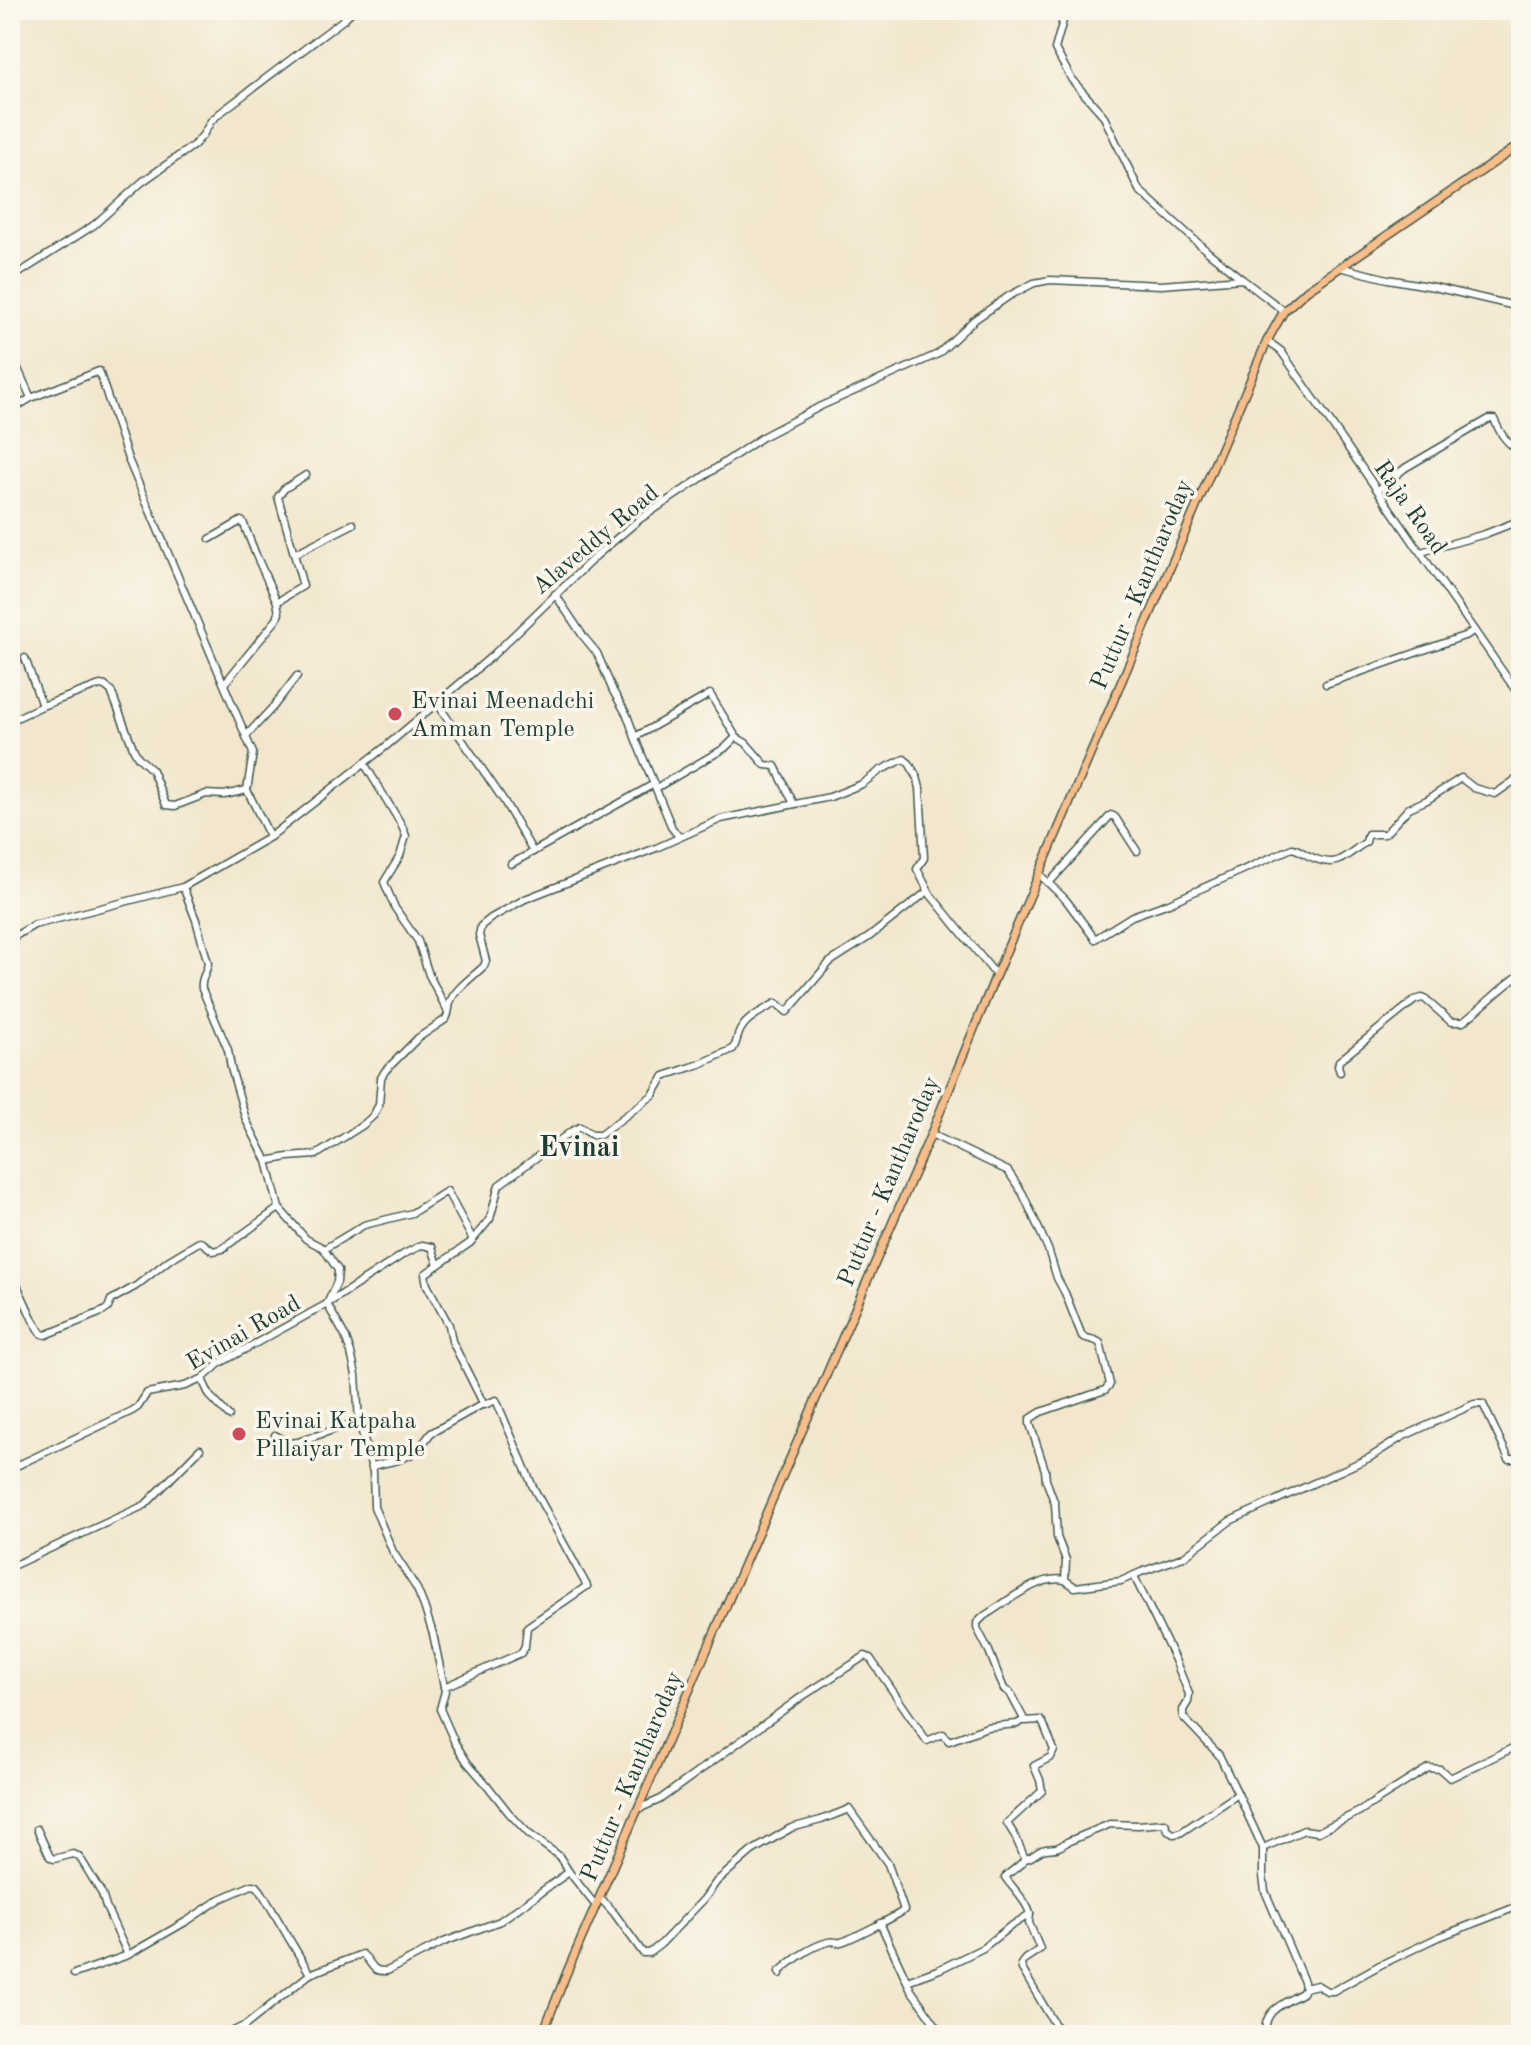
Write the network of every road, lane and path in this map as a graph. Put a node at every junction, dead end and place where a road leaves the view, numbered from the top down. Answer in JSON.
{"nodes":[{"id":1,"x":353,"y":10,"type":"edge"},
{"id":2,"x":1066,"y":10,"type":"edge"},
{"id":3,"x":1521,"y":144,"type":"edge"},
{"id":4,"x":1339,"y":267,"type":"junction"},
{"id":5,"x":10,"y":279,"type":"edge"},
{"id":6,"x":1242,"y":279,"type":"junction"},
{"id":7,"x":1284,"y":311,"type":"junction"},
{"id":8,"x":1521,"y":311,"type":"edge"},
{"id":9,"x":1267,"y":341,"type":"junction"},
{"id":10,"x":10,"y":351,"type":"edge"},
{"id":11,"x":31,"y":398,"type":"junction"},
{"id":12,"x":10,"y":411,"type":"edge"},
{"id":13,"x":1521,"y":451,"type":"edge"},
{"id":14,"x":306,"y":475,"type":"dead end"},
{"id":15,"x":1378,"y":490,"type":"junction"},
{"id":16,"x":1521,"y":520,"type":"edge"},
{"id":17,"x":353,"y":524,"type":"dead end"},
{"id":18,"x":210,"y":539,"type":"dead end"},
{"id":19,"x":1421,"y":552,"type":"junction"},
{"id":20,"x":294,"y":554,"type":"junction"},
{"id":21,"x":555,"y":594,"type":"junction"},
{"id":22,"x":277,"y":602,"type":"junction"},
{"id":23,"x":1474,"y":630,"type":"junction"},
{"id":24,"x":25,"y":658,"type":"dead end"},
{"id":25,"x":297,"y":676,"type":"dead end"},
{"id":26,"x":224,"y":684,"type":"junction"},
{"id":27,"x":1326,"y":684,"type":"dead end"},
{"id":28,"x":1521,"y":698,"type":"edge"},
{"id":29,"x":437,"y":703,"type":"junction"},
{"id":30,"x":42,"y":706,"type":"junction"},
{"id":31,"x":10,"y":721,"type":"edge"},
{"id":32,"x":246,"y":736,"type":"junction"},
{"id":33,"x":635,"y":737,"type":"junction"},
{"id":34,"x":735,"y":738,"type":"dead end"},
{"id":35,"x":364,"y":763,"type":"junction"},
{"id":36,"x":1521,"y":776,"type":"edge"},
{"id":37,"x":655,"y":786,"type":"junction"},
{"id":38,"x":247,"y":790,"type":"junction"},
{"id":39,"x":794,"y":804,"type":"junction"},
{"id":40,"x":270,"y":837,"type":"junction"},
{"id":41,"x":679,"y":837,"type":"junction"},
{"id":42,"x":1137,"y":851,"type":"dead end"},
{"id":43,"x":533,"y":852,"type":"junction"},
{"id":44,"x":511,"y":864,"type":"dead end"},
{"id":45,"x":1039,"y":874,"type":"junction"},
{"id":46,"x":1049,"y":883,"type":"junction"},
{"id":47,"x":183,"y":887,"type":"junction"},
{"id":48,"x":928,"y":891,"type":"junction"},
{"id":49,"x":10,"y":939,"type":"edge"},
{"id":50,"x":1521,"y":974,"type":"edge"},
{"id":51,"x":996,"y":975,"type":"junction"},
{"id":52,"x":449,"y":1015,"type":"junction"},
{"id":53,"x":1340,"y":1072,"type":"dead end"},
{"id":54,"x":931,"y":1134,"type":"junction"},
{"id":55,"x":267,"y":1161,"type":"junction"},
{"id":56,"x":279,"y":1208,"type":"junction"},
{"id":57,"x":473,"y":1240,"type":"junction"},
{"id":58,"x":324,"y":1249,"type":"junction"},
{"id":59,"x":438,"y":1265,"type":"junction"},
{"id":60,"x":10,"y":1270,"type":"edge"},
{"id":61,"x":327,"y":1304,"type":"junction"},
{"id":62,"x":202,"y":1379,"type":"junction"},
{"id":63,"x":483,"y":1404,"type":"junction"},
{"id":64,"x":229,"y":1416,"type":"dead end"},
{"id":65,"x":359,"y":1421,"type":"junction"},
{"id":66,"x":275,"y":1435,"type":"dead end"},
{"id":67,"x":200,"y":1449,"type":"dead end"},
{"id":68,"x":1521,"y":1456,"type":"edge"},
{"id":69,"x":372,"y":1466,"type":"junction"},
{"id":70,"x":10,"y":1469,"type":"edge"},
{"id":71,"x":10,"y":1567,"type":"edge"},
{"id":72,"x":1134,"y":1576,"type":"junction"},
{"id":73,"x":1065,"y":1580,"type":"junction"},
{"id":74,"x":444,"y":1687,"type":"junction"},
{"id":75,"x":1024,"y":1720,"type":"junction"},
{"id":76,"x":1521,"y":1744,"type":"edge"},
{"id":77,"x":1238,"y":1794,"type":"junction"},
{"id":78,"x":638,"y":1809,"type":"junction"},
{"id":79,"x":37,"y":1829,"type":"dead end"},
{"id":80,"x":1263,"y":1848,"type":"junction"},
{"id":81,"x":1025,"y":1859,"type":"junction"},
{"id":82,"x":569,"y":1872,"type":"junction"},
{"id":83,"x":598,"y":1902,"type":"junction"},
{"id":84,"x":1521,"y":1905,"type":"edge"},
{"id":85,"x":1030,"y":1914,"type":"junction"},
{"id":86,"x":880,"y":1923,"type":"junction"},
{"id":87,"x":128,"y":1955,"type":"junction"},
{"id":88,"x":74,"y":1974,"type":"dead end"},
{"id":89,"x":310,"y":1974,"type":"junction"},
{"id":90,"x":780,"y":1974,"type":"dead end"},
{"id":91,"x":907,"y":1981,"type":"junction"},
{"id":92,"x":1305,"y":1988,"type":"junction"},
{"id":93,"x":246,"y":2025,"type":"junction"},
{"id":94,"x":225,"y":2035,"type":"edge"},
{"id":95,"x":250,"y":2035,"type":"edge"},
{"id":96,"x":542,"y":2035,"type":"edge"},
{"id":97,"x":943,"y":2035,"type":"edge"},
{"id":98,"x":1061,"y":2035,"type":"edge"},
{"id":99,"x":1266,"y":2035,"type":"edge"}],
"edges":[{"from":1,"to":5,"type":"street"},
{"from":2,"to":6,"type":"street"},
{"from":3,"to":4,"type":"main road","name":"Puttur - Kantharoday"},
{"from":4,"to":7,"type":"main road","name":"Puttur - Kantharoday"},
{"from":4,"to":8,"type":"street"},
{"from":6,"to":7,"type":"street"},
{"from":6,"to":21,"type":"street","name":"Alaveddy Road"},
{"from":7,"to":9,"type":"main road","name":"Puttur - Kantharoday"},
{"from":9,"to":15,"type":"street","name":"Raja Road"},
{"from":9,"to":45,"type":"main road","name":"Puttur - Kantharoday"},
{"from":10,"to":11,"type":"street"},
{"from":11,"to":12,"type":"street"},
{"from":11,"to":26,"type":"street"},
{"from":13,"to":15,"type":"street"},
{"from":14,"to":20,"type":"street"},
{"from":15,"to":19,"type":"street","name":"Raja Road"},
{"from":16,"to":19,"type":"street"},
{"from":17,"to":20,"type":"street"},
{"from":18,"to":22,"type":"street"},
{"from":19,"to":23,"type":"street","name":"Raja Road"},
{"from":20,"to":22,"type":"street"},
{"from":21,"to":29,"type":"street","name":"Alaveddy Road"},
{"from":21,"to":33,"type":"street"},
{"from":22,"to":26,"type":"street"},
{"from":23,"to":27,"type":"street"},
{"from":23,"to":28,"type":"street","name":"Raja Road"},
{"from":24,"to":30,"type":"street"},
{"from":25,"to":32,"type":"street"},
{"from":26,"to":32,"type":"street"},
{"from":29,"to":35,"type":"street","name":"Alaveddy Road"},
{"from":29,"to":43,"type":"street"},
{"from":30,"to":31,"type":"street"},
{"from":30,"to":38,"type":"street"},
{"from":32,"to":38,"type":"street"},
{"from":33,"to":37,"type":"street"},
{"from":33,"to":39,"type":"street"},
{"from":34,"to":37,"type":"street"},
{"from":35,"to":40,"type":"street","name":"Alaveddy Road"},
{"from":35,"to":52,"type":"street"},
{"from":36,"to":46,"type":"street"},
{"from":37,"to":41,"type":"street"},
{"from":37,"to":43,"type":"street"},
{"from":38,"to":40,"type":"street"},
{"from":39,"to":41,"type":"street"},
{"from":39,"to":48,"type":"street"},
{"from":40,"to":47,"type":"street","name":"Alaveddy Road"},
{"from":41,"to":52,"type":"street"},
{"from":42,"to":46,"type":"street"},
{"from":43,"to":44,"type":"street"},
{"from":45,"to":46,"type":"street"},
{"from":45,"to":51,"type":"main road","name":"Puttur - Kantharoday"},
{"from":47,"to":49,"type":"street","name":"Alaveddy Road"},
{"from":47,"to":55,"type":"street"},
{"from":48,"to":51,"type":"street"},
{"from":48,"to":57,"type":"street"},
{"from":50,"to":53,"type":"street"},
{"from":51,"to":54,"type":"main road","name":"Puttur - Kantharoday"},
{"from":52,"to":55,"type":"street"},
{"from":54,"to":73,"type":"street"},
{"from":54,"to":78,"type":"main road","name":"Puttur - Kantharoday"},
{"from":55,"to":56,"type":"street"},
{"from":56,"to":58,"type":"street"},
{"from":56,"to":60,"type":"street"},
{"from":57,"to":58,"type":"street"},
{"from":57,"to":59,"type":"street"},
{"from":58,"to":61,"type":"street"},
{"from":59,"to":61,"type":"street","name":"Evinai Road"},
{"from":59,"to":63,"type":"street"},
{"from":61,"to":62,"type":"street","name":"Evinai Road"},
{"from":61,"to":65,"type":"street"},
{"from":62,"to":64,"type":"street"},
{"from":62,"to":70,"type":"street","name":"Evinai Road"},
{"from":63,"to":69,"type":"street"},
{"from":63,"to":74,"type":"street"},
{"from":65,"to":66,"type":"street"},
{"from":65,"to":69,"type":"street"},
{"from":67,"to":71,"type":"street"},
{"from":68,"to":72,"type":"street"},
{"from":69,"to":74,"type":"street"},
{"from":72,"to":73,"type":"street"},
{"from":72,"to":77,"type":"street"},
{"from":73,"to":75,"type":"street"},
{"from":74,"to":82,"type":"street"},
{"from":75,"to":78,"type":"street"},
{"from":75,"to":81,"type":"street"},
{"from":76,"to":80,"type":"street"},
{"from":77,"to":80,"type":"street"},
{"from":77,"to":81,"type":"street"},
{"from":78,"to":83,"type":"main road","name":"Puttur - Kantharoday"},
{"from":79,"to":87,"type":"street"},
{"from":80,"to":92,"type":"street"},
{"from":81,"to":85,"type":"street"},
{"from":82,"to":83,"type":"street"},
{"from":82,"to":89,"type":"street"},
{"from":83,"to":86,"type":"street"},
{"from":83,"to":96,"type":"main road","name":"Puttur - Kantharoday"},
{"from":84,"to":92,"type":"street"},
{"from":85,"to":91,"type":"street"},
{"from":85,"to":98,"type":"street"},
{"from":86,"to":90,"type":"street"},
{"from":86,"to":91,"type":"street"},
{"from":87,"to":88,"type":"street"},
{"from":87,"to":89,"type":"street"},
{"from":89,"to":93,"type":"street"},
{"from":91,"to":97,"type":"street"},
{"from":92,"to":99,"type":"street"},
{"from":93,"to":94,"type":"street"},
{"from":93,"to":95,"type":"street"}]}
